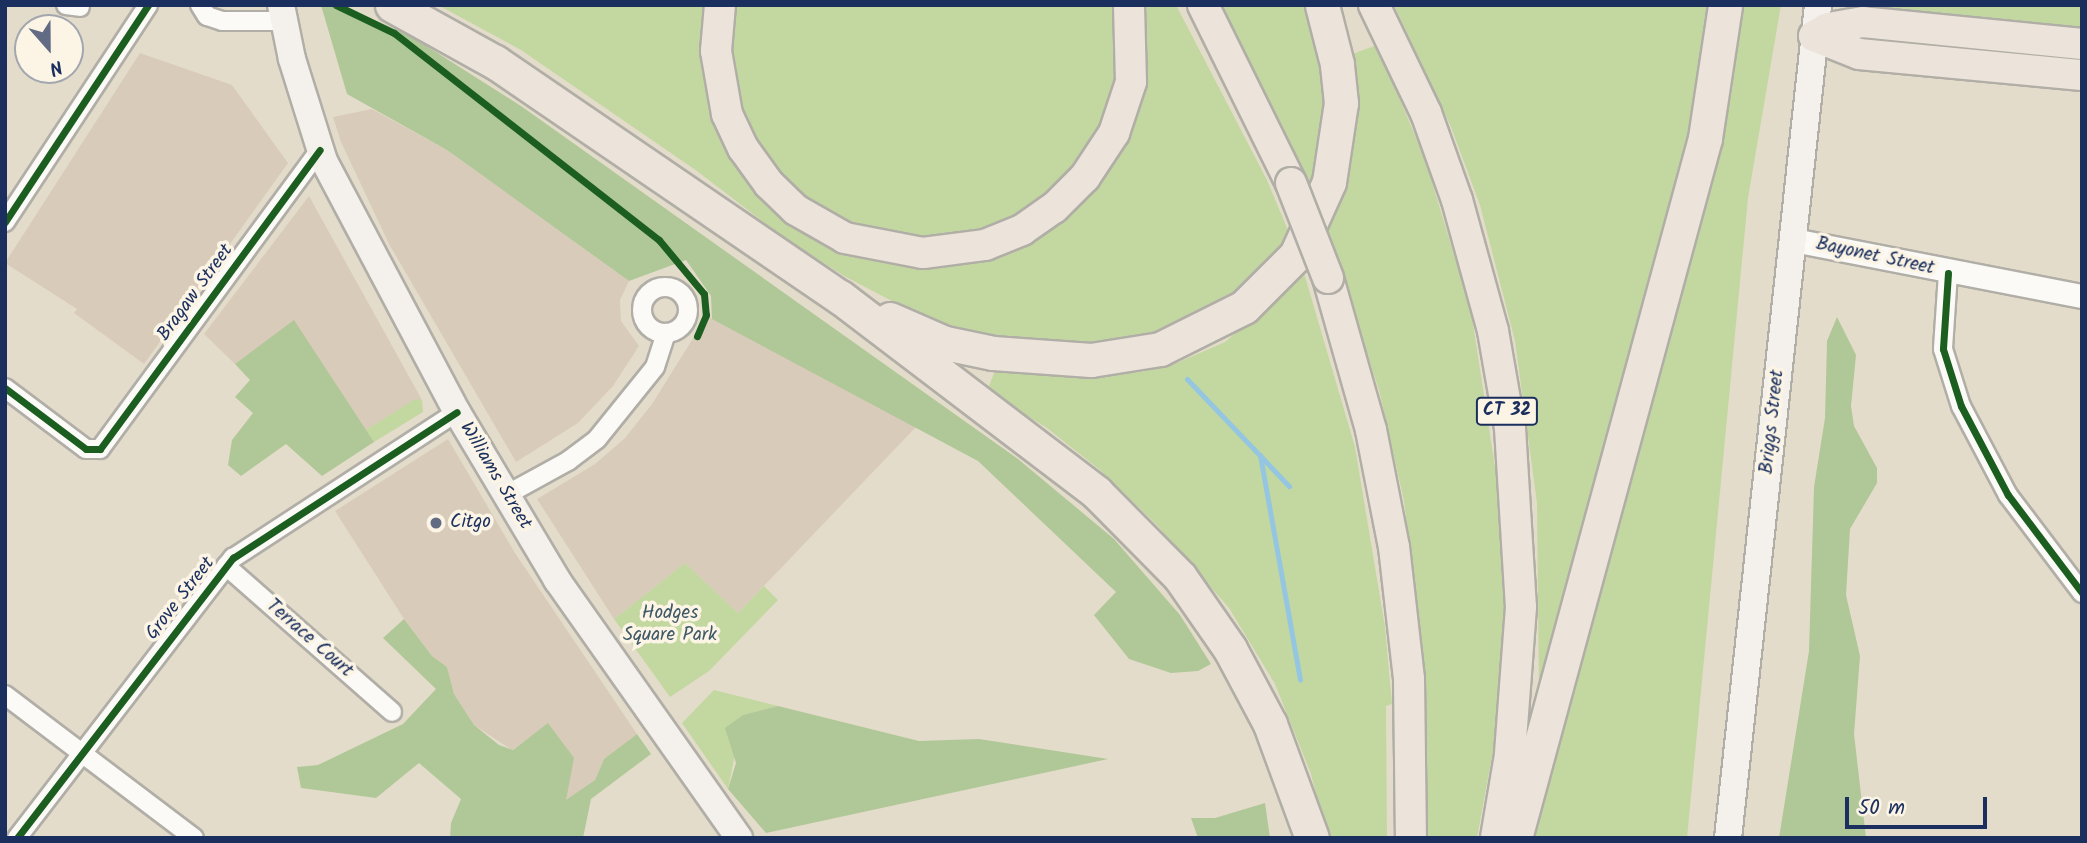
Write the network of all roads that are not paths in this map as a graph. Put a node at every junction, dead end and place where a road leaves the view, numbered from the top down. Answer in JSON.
{"nodes":[{"id":1,"x":148,"y":5,"type":"edge"},
{"id":2,"x":200,"y":5,"type":"edge"},
{"id":3,"x":392,"y":5,"type":"edge"},
{"id":4,"x":720,"y":5,"type":"edge"},
{"id":5,"x":1129,"y":5,"type":"edge"},
{"id":6,"x":1203,"y":5,"type":"edge"},
{"id":7,"x":1322,"y":5,"type":"edge"},
{"id":8,"x":1374,"y":5,"type":"edge"},
{"id":9,"x":1725,"y":5,"type":"edge"},
{"id":10,"x":1818,"y":5,"type":"edge"},
{"id":11,"x":282,"y":13,"type":"edge"},
{"id":12,"x":1814,"y":36,"type":"junction"},
{"id":13,"x":2082,"y":44,"type":"edge"},
{"id":14,"x":2082,"y":75,"type":"edge"},
{"id":15,"x":320,"y":150,"type":"junction"},
{"id":16,"x":5,"y":222,"type":"edge"},
{"id":17,"x":1793,"y":240,"type":"junction"},
{"id":18,"x":1948,"y":273,"type":"junction"},
{"id":19,"x":2082,"y":296,"type":"edge"},
{"id":20,"x":840,"y":297,"type":"junction"},
{"id":21,"x":666,"y":333,"type":"dead end"},
{"id":22,"x":5,"y":388,"type":"edge"},
{"id":23,"x":457,"y":412,"type":"junction"},
{"id":24,"x":506,"y":495,"type":"junction"},
{"id":25,"x":226,"y":566,"type":"junction"},
{"id":26,"x":2082,"y":593,"type":"edge"},
{"id":27,"x":5,"y":695,"type":"edge"},
{"id":28,"x":391,"y":712,"type":"dead end"},
{"id":29,"x":1270,"y":724,"type":"junction"},
{"id":30,"x":82,"y":753,"type":"junction"},
{"id":31,"x":17,"y":838,"type":"edge"},
{"id":32,"x":194,"y":838,"type":"edge"},
{"id":33,"x":739,"y":838,"type":"edge"},
{"id":34,"x":1294,"y":838,"type":"edge"},
{"id":35,"x":1312,"y":838,"type":"edge"},
{"id":36,"x":1411,"y":838,"type":"edge"},
{"id":37,"x":1496,"y":838,"type":"edge"},
{"id":38,"x":1515,"y":838,"type":"edge"},
{"id":39,"x":1728,"y":838,"type":"edge"}],
"edges":[{"from":1,"to":16,"type":"street"},
{"from":2,"to":11,"type":"street"},
{"from":3,"to":20,"type":"highway"},
{"from":4,"to":5,"type":"main road"},
{"from":6,"to":36,"type":"main road","bridge":true},
{"from":7,"to":20,"type":"highway"},
{"from":8,"to":37,"type":"main road","number":"CT 32"},
{"from":9,"to":38,"type":"highway"},
{"from":10,"to":12,"type":"main road","name":"Briggs Street"},
{"from":11,"to":15,"type":"main road","name":"Williams Street"},
{"from":12,"to":13,"type":"main road"},
{"from":12,"to":14,"type":"main road"},
{"from":12,"to":17,"type":"main road","name":"Briggs Street"},
{"from":15,"to":22,"type":"street","name":"Bragaw Street"},
{"from":15,"to":23,"type":"main road","name":"Williams Street"},
{"from":17,"to":18,"type":"street","name":"Bayonet Street"},
{"from":17,"to":39,"type":"main road","name":"Briggs Street"},
{"from":18,"to":19,"type":"street","name":"Bayonet Street"},
{"from":18,"to":26,"type":"street"},
{"from":20,"to":29,"type":"highway"},
{"from":21,"to":24,"type":"street"},
{"from":23,"to":24,"type":"main road","name":"Williams Street"},
{"from":23,"to":25,"type":"street","name":"Grove Street"},
{"from":24,"to":33,"type":"main road","name":"Williams Street"},
{"from":25,"to":28,"type":"street","name":"Terrace Court"},
{"from":25,"to":30,"type":"street","name":"Grove Street"},
{"from":27,"to":30,"type":"street"},
{"from":29,"to":34,"type":"highway"},
{"from":29,"to":35,"type":"highway"},
{"from":30,"to":31,"type":"street","name":"Grove Street"},
{"from":30,"to":32,"type":"street"}]}
